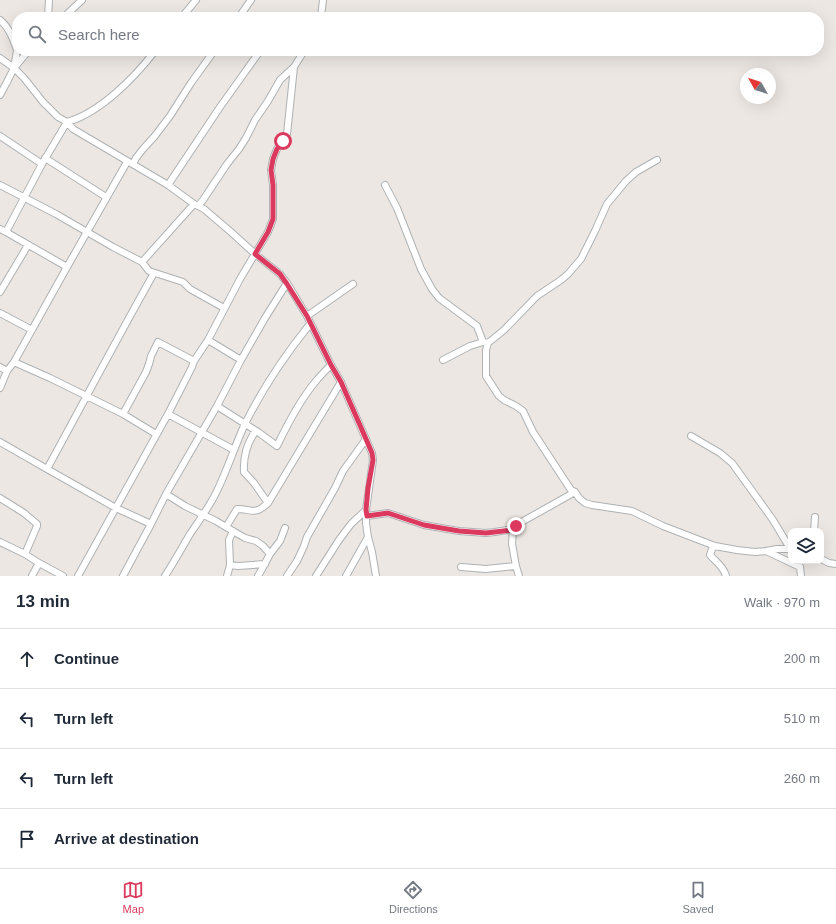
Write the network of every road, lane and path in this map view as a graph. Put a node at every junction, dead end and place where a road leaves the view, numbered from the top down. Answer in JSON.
{"nodes":[{"id":1,"x":49,"y":0,"type":"edge"},
{"id":2,"x":82,"y":0,"type":"edge"},
{"id":3,"x":196,"y":0,"type":"edge"},
{"id":4,"x":251,"y":0,"type":"edge"},
{"id":5,"x":323,"y":0,"type":"edge"},
{"id":6,"x":48,"y":12,"type":"edge"},
{"id":7,"x":69,"y":12,"type":"edge"},
{"id":8,"x":186,"y":12,"type":"edge"},
{"id":9,"x":243,"y":12,"type":"edge"},
{"id":10,"x":322,"y":12,"type":"edge"},
{"id":11,"x":0,"y":20,"type":"edge"},
{"id":12,"x":12,"y":38,"type":"edge"},
{"id":13,"x":16,"y":56,"type":"edge"},
{"id":14,"x":24,"y":56,"type":"edge"},
{"id":15,"x":151,"y":56,"type":"edge"},
{"id":16,"x":210,"y":56,"type":"edge"},
{"id":17,"x":256,"y":56,"type":"edge"},
{"id":18,"x":301,"y":56,"type":"edge"},
{"id":19,"x":0,"y":58,"type":"edge"},
{"id":20,"x":294,"y":67,"type":"junction"},
{"id":21,"x":14,"y":68,"type":"junction"},
{"id":22,"x":0,"y":95,"type":"edge"},
{"id":23,"x":67,"y":122,"type":"junction"},
{"id":24,"x":0,"y":136,"type":"edge"},
{"id":25,"x":657,"y":160,"type":"dead end"},
{"id":26,"x":44,"y":161,"type":"junction"},
{"id":27,"x":127,"y":162,"type":"junction"},
{"id":28,"x":134,"y":164,"type":"junction"},
{"id":29,"x":0,"y":185,"type":"edge"},
{"id":30,"x":385,"y":185,"type":"dead end"},
{"id":31,"x":168,"y":186,"type":"junction"},
{"id":32,"x":106,"y":197,"type":"junction"},
{"id":33,"x":24,"y":198,"type":"junction"},
{"id":34,"x":196,"y":205,"type":"junction"},
{"id":35,"x":3,"y":231,"type":"edge"},
{"id":36,"x":87,"y":232,"type":"junction"},
{"id":37,"x":28,"y":245,"type":"junction"},
{"id":38,"x":255,"y":254,"type":"junction"},
{"id":39,"x":142,"y":262,"type":"junction"},
{"id":40,"x":67,"y":266,"type":"junction"},
{"id":41,"x":154,"y":273,"type":"junction"},
{"id":42,"x":287,"y":284,"type":"junction"},
{"id":43,"x":353,"y":284,"type":"dead end"},
{"id":44,"x":0,"y":292,"type":"edge"},
{"id":45,"x":224,"y":308,"type":"junction"},
{"id":46,"x":0,"y":313,"type":"edge"},
{"id":47,"x":307,"y":316,"type":"junction"},
{"id":48,"x":310,"y":324,"type":"junction"},
{"id":49,"x":32,"y":330,"type":"junction"},
{"id":50,"x":208,"y":340,"type":"junction"},
{"id":51,"x":485,"y":342,"type":"junction"},
{"id":52,"x":241,"y":360,"type":"junction"},
{"id":53,"x":443,"y":360,"type":"dead end"},
{"id":54,"x":194,"y":361,"type":"junction"},
{"id":55,"x":14,"y":362,"type":"junction"},
{"id":56,"x":331,"y":365,"type":"junction"},
{"id":57,"x":0,"y":367,"type":"edge"},
{"id":58,"x":7,"y":371,"type":"junction"},
{"id":59,"x":341,"y":382,"type":"junction"},
{"id":60,"x":0,"y":388,"type":"edge"},
{"id":61,"x":87,"y":397,"type":"junction"},
{"id":62,"x":217,"y":406,"type":"junction"},
{"id":63,"x":123,"y":414,"type":"junction"},
{"id":64,"x":168,"y":414,"type":"junction"},
{"id":65,"x":245,"y":424,"type":"junction"},
{"id":66,"x":256,"y":431,"type":"junction"},
{"id":67,"x":201,"y":432,"type":"junction"},
{"id":68,"x":156,"y":434,"type":"junction"},
{"id":69,"x":691,"y":436,"type":"dead end"},
{"id":70,"x":366,"y":439,"type":"junction"},
{"id":71,"x":0,"y":442,"type":"edge"},
{"id":72,"x":234,"y":450,"type":"junction"},
{"id":73,"x":47,"y":469,"type":"junction"},
{"id":74,"x":575,"y":492,"type":"junction"},
{"id":75,"x":166,"y":494,"type":"junction"},
{"id":76,"x":0,"y":498,"type":"edge"},
{"id":77,"x":268,"y":503,"type":"junction"},
{"id":78,"x":116,"y":508,"type":"junction"},
{"id":79,"x":366,"y":513,"type":"junction"},
{"id":80,"x":203,"y":514,"type":"junction"},
{"id":81,"x":815,"y":517,"type":"dead end"},
{"id":82,"x":151,"y":524,"type":"junction"},
{"id":83,"x":226,"y":527,"type":"junction"},
{"id":84,"x":285,"y":528,"type":"dead end"},
{"id":85,"x":814,"y":528,"type":"edge"},
{"id":86,"x":513,"y":530,"type":"junction"},
{"id":87,"x":233,"y":531,"type":"junction"},
{"id":88,"x":368,"y":537,"type":"junction"},
{"id":89,"x":0,"y":543,"type":"edge"},
{"id":90,"x":788,"y":545,"type":"edge"},
{"id":91,"x":715,"y":546,"type":"junction"},
{"id":92,"x":788,"y":550,"type":"edge"},
{"id":93,"x":766,"y":551,"type":"junction"},
{"id":94,"x":25,"y":554,"type":"junction"},
{"id":95,"x":270,"y":554,"type":"junction"},
{"id":96,"x":824,"y":560,"type":"edge"},
{"id":97,"x":39,"y":563,"type":"junction"},
{"id":98,"x":265,"y":564,"type":"junction"},
{"id":99,"x":798,"y":564,"type":"edge"},
{"id":100,"x":836,"y":564,"type":"edge"},
{"id":101,"x":230,"y":565,"type":"junction"},
{"id":102,"x":516,"y":566,"type":"junction"},
{"id":103,"x":461,"y":567,"type":"dead end"},
{"id":104,"x":800,"y":567,"type":"junction"},
{"id":105,"x":32,"y":576,"type":"edge"},
{"id":106,"x":63,"y":576,"type":"edge"},
{"id":107,"x":78,"y":576,"type":"edge"},
{"id":108,"x":123,"y":576,"type":"edge"},
{"id":109,"x":165,"y":576,"type":"edge"},
{"id":110,"x":227,"y":576,"type":"edge"},
{"id":111,"x":258,"y":576,"type":"edge"},
{"id":112,"x":287,"y":576,"type":"edge"},
{"id":113,"x":316,"y":576,"type":"edge"},
{"id":114,"x":346,"y":576,"type":"edge"},
{"id":115,"x":376,"y":576,"type":"edge"},
{"id":116,"x":519,"y":576,"type":"edge"},
{"id":117,"x":726,"y":576,"type":"edge"},
{"id":118,"x":801,"y":576,"type":"edge"}],
"edges":[{"from":1,"to":6,"type":"street"},
{"from":2,"to":7,"type":"street"},
{"from":3,"to":8,"type":"street"},
{"from":4,"to":9,"type":"street"},
{"from":5,"to":10,"type":"street"},
{"from":11,"to":12,"type":"street"},
{"from":13,"to":21,"type":"street"},
{"from":14,"to":21,"type":"street"},
{"from":15,"to":23,"type":"street"},
{"from":16,"to":28,"type":"street"},
{"from":17,"to":31,"type":"street"},
{"from":18,"to":20,"type":"street"},
{"from":19,"to":21,"type":"street"},
{"from":20,"to":34,"type":"street"},
{"from":20,"to":38,"type":"street"},
{"from":21,"to":22,"type":"street"},
{"from":21,"to":23,"type":"street"},
{"from":23,"to":26,"type":"street"},
{"from":23,"to":27,"type":"street"},
{"from":24,"to":26,"type":"street"},
{"from":25,"to":51,"type":"street"},
{"from":26,"to":32,"type":"street"},
{"from":26,"to":33,"type":"street"},
{"from":27,"to":28,"type":"street"},
{"from":27,"to":32,"type":"street"},
{"from":28,"to":31,"type":"street"},
{"from":29,"to":33,"type":"street"},
{"from":30,"to":51,"type":"street"},
{"from":31,"to":34,"type":"street"},
{"from":32,"to":36,"type":"street"},
{"from":33,"to":35,"type":"street"},
{"from":33,"to":36,"type":"street"},
{"from":34,"to":38,"type":"street"},
{"from":34,"to":39,"type":"street"},
{"from":35,"to":37,"type":"street"},
{"from":36,"to":39,"type":"street"},
{"from":36,"to":40,"type":"street"},
{"from":37,"to":40,"type":"street"},
{"from":37,"to":44,"type":"street"},
{"from":38,"to":42,"type":"street"},
{"from":38,"to":45,"type":"street"},
{"from":39,"to":41,"type":"street"},
{"from":40,"to":49,"type":"street"},
{"from":41,"to":45,"type":"street"},
{"from":41,"to":61,"type":"street"},
{"from":42,"to":47,"type":"street"},
{"from":42,"to":52,"type":"street"},
{"from":43,"to":47,"type":"street"},
{"from":45,"to":50,"type":"street"},
{"from":46,"to":49,"type":"street"},
{"from":47,"to":48,"type":"street"},
{"from":48,"to":56,"type":"street"},
{"from":48,"to":65,"type":"street"},
{"from":49,"to":55,"type":"street"},
{"from":50,"to":52,"type":"street"},
{"from":50,"to":54,"type":"street"},
{"from":51,"to":53,"type":"street"},
{"from":51,"to":74,"type":"street"},
{"from":52,"to":62,"type":"street"},
{"from":54,"to":63,"type":"street"},
{"from":54,"to":64,"type":"street"},
{"from":55,"to":58,"type":"street"},
{"from":55,"to":61,"type":"street"},
{"from":56,"to":59,"type":"street"},
{"from":56,"to":66,"type":"street"},
{"from":57,"to":58,"type":"street"},
{"from":58,"to":60,"type":"street"},
{"from":59,"to":70,"type":"street"},
{"from":59,"to":77,"type":"street"},
{"from":61,"to":63,"type":"street"},
{"from":61,"to":73,"type":"street"},
{"from":62,"to":65,"type":"street"},
{"from":62,"to":67,"type":"street"},
{"from":63,"to":68,"type":"street"},
{"from":64,"to":67,"type":"street"},
{"from":64,"to":68,"type":"street"},
{"from":65,"to":66,"type":"street"},
{"from":65,"to":72,"type":"street"},
{"from":66,"to":77,"type":"street"},
{"from":67,"to":72,"type":"street"},
{"from":67,"to":75,"type":"street"},
{"from":68,"to":78,"type":"street"},
{"from":69,"to":90,"type":"street"},
{"from":70,"to":79,"type":"street"},
{"from":70,"to":112,"type":"street"},
{"from":71,"to":73,"type":"street"},
{"from":72,"to":80,"type":"street"},
{"from":73,"to":78,"type":"street"},
{"from":74,"to":86,"type":"street"},
{"from":74,"to":91,"type":"street"},
{"from":75,"to":80,"type":"street"},
{"from":75,"to":82,"type":"street"},
{"from":76,"to":94,"type":"street"},
{"from":77,"to":83,"type":"street"},
{"from":78,"to":82,"type":"street"},
{"from":78,"to":107,"type":"street"},
{"from":79,"to":86,"type":"street"},
{"from":79,"to":88,"type":"street"},
{"from":79,"to":113,"type":"street"},
{"from":80,"to":83,"type":"street"},
{"from":80,"to":109,"type":"street"},
{"from":81,"to":85,"type":"street"},
{"from":82,"to":108,"type":"street"},
{"from":83,"to":87,"type":"street"},
{"from":84,"to":95,"type":"street"},
{"from":86,"to":102,"type":"street"},
{"from":87,"to":95,"type":"street"},
{"from":87,"to":101,"type":"street"},
{"from":88,"to":114,"type":"street"},
{"from":88,"to":115,"type":"street"},
{"from":89,"to":94,"type":"street"},
{"from":91,"to":93,"type":"street"},
{"from":91,"to":117,"type":"street"},
{"from":92,"to":93,"type":"street"},
{"from":93,"to":104,"type":"street"},
{"from":94,"to":97,"type":"street"},
{"from":95,"to":98,"type":"street"},
{"from":96,"to":100,"type":"street"},
{"from":97,"to":105,"type":"street"},
{"from":97,"to":106,"type":"street"},
{"from":98,"to":101,"type":"street"},
{"from":98,"to":111,"type":"street"},
{"from":99,"to":104,"type":"street"},
{"from":101,"to":110,"type":"street"},
{"from":102,"to":103,"type":"street"},
{"from":102,"to":116,"type":"street"},
{"from":104,"to":118,"type":"street"}]}
